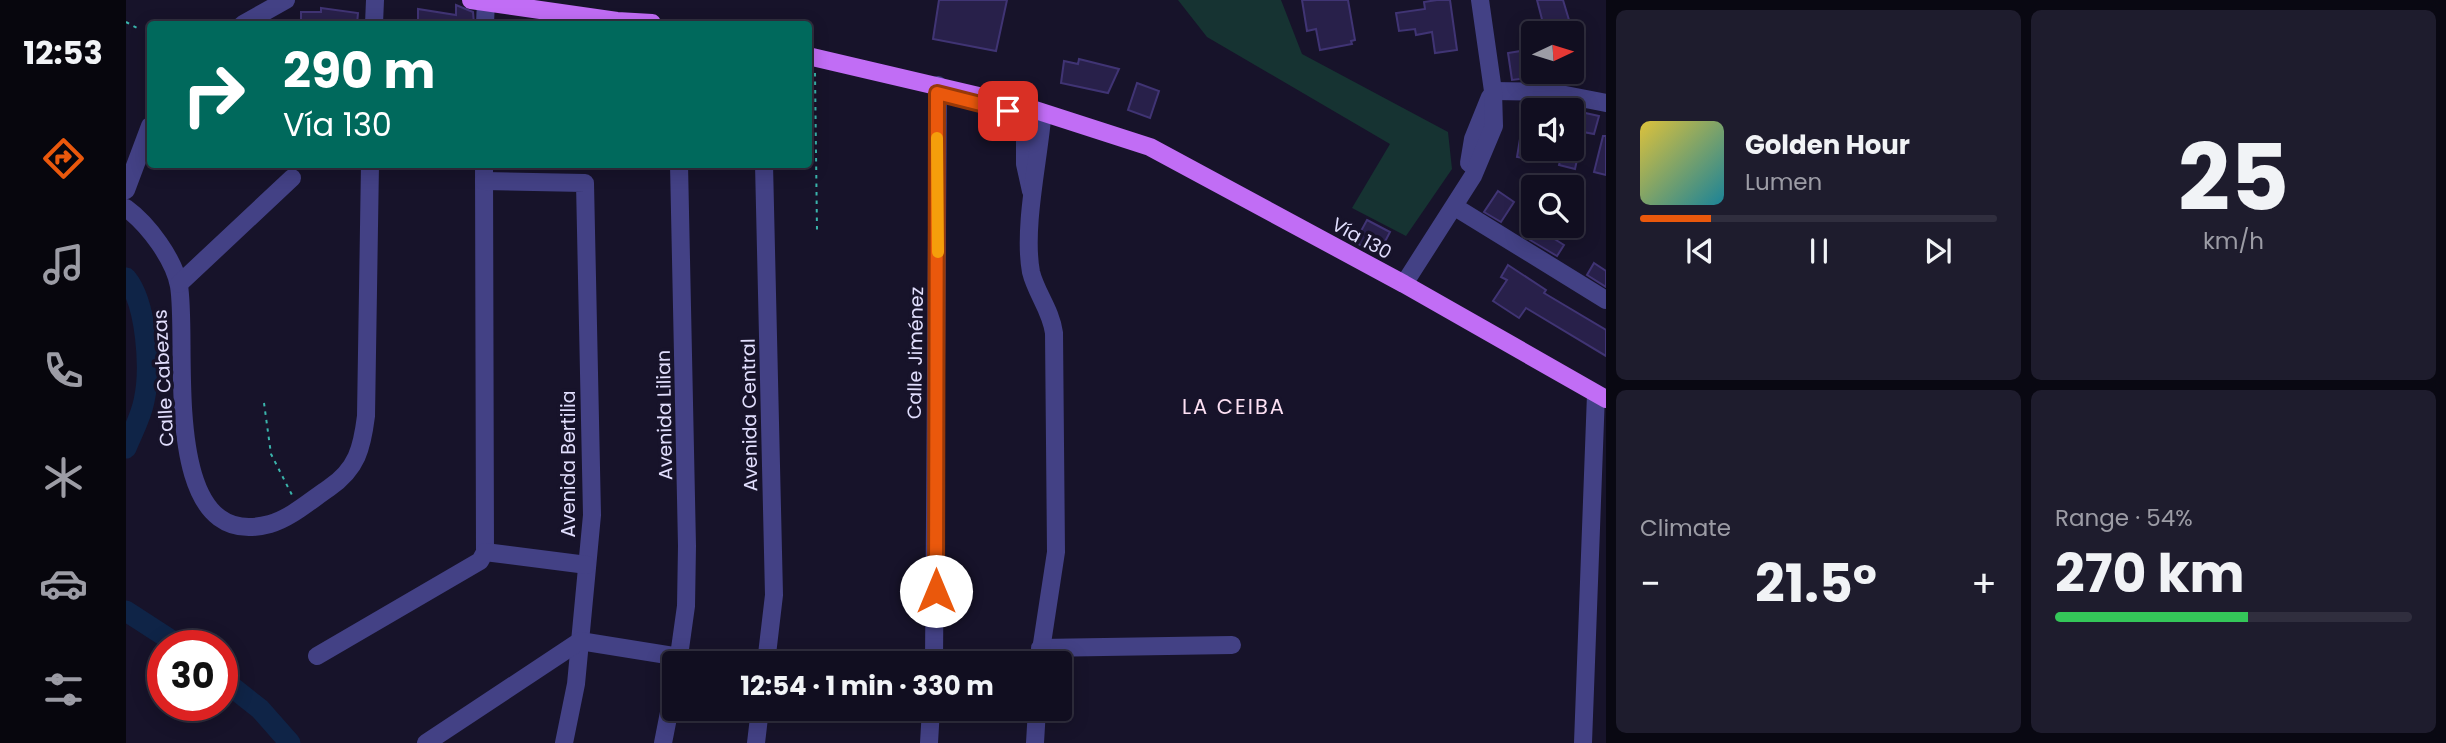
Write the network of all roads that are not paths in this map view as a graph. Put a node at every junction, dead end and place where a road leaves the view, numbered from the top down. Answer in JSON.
{"nodes":[{"id":1,"x":286,"y":0,"type":"edge"},
{"id":2,"x":375,"y":0,"type":"edge"},
{"id":3,"x":539,"y":0,"type":"edge"},
{"id":4,"x":1480,"y":0,"type":"edge"},
{"id":5,"x":481,"y":1,"type":"edge"},
{"id":6,"x":248,"y":21,"type":"edge"},
{"id":7,"x":374,"y":21,"type":"edge"},
{"id":8,"x":484,"y":21,"type":"edge"},
{"id":9,"x":617,"y":21,"type":"edge"},
{"id":10,"x":649,"y":21,"type":"edge"},
{"id":11,"x":819,"y":59,"type":"edge"},
{"id":12,"x":938,"y":89,"type":"junction"},
{"id":13,"x":1493,"y":91,"type":"junction"},
{"id":14,"x":1606,"y":103,"type":"edge"},
{"id":15,"x":1034,"y":117,"type":"junction"},
{"id":16,"x":1090,"y":129,"type":"junction"},
{"id":17,"x":147,"y":133,"type":"edge"},
{"id":18,"x":370,"y":168,"type":"edge"},
{"id":19,"x":679,"y":168,"type":"edge"},
{"id":20,"x":764,"y":168,"type":"edge"},
{"id":21,"x":484,"y":173,"type":"edge"},
{"id":22,"x":292,"y":178,"type":"dead end"},
{"id":23,"x":126,"y":190,"type":"edge"},
{"id":24,"x":1455,"y":207,"type":"junction"},
{"id":25,"x":126,"y":208,"type":"edge"},
{"id":26,"x":1400,"y":282,"type":"junction"},
{"id":27,"x":179,"y":284,"type":"junction"},
{"id":28,"x":1606,"y":300,"type":"edge"},
{"id":29,"x":1601,"y":397,"type":"edge"},
{"id":30,"x":485,"y":552,"type":"junction"},
{"id":31,"x":587,"y":565,"type":"junction"},
{"id":32,"x":580,"y":642,"type":"junction"},
{"id":33,"x":1232,"y":645,"type":"dead end"},
{"id":34,"x":680,"y":651,"type":"edge"},
{"id":35,"x":767,"y":651,"type":"edge"},
{"id":36,"x":934,"y":651,"type":"edge"},
{"id":37,"x":1041,"y":651,"type":"edge"},
{"id":38,"x":1072,"y":654,"type":"edge"},
{"id":39,"x":317,"y":656,"type":"dead end"},
{"id":40,"x":662,"y":657,"type":"edge"},
{"id":41,"x":667,"y":721,"type":"edge"},
{"id":42,"x":759,"y":721,"type":"edge"},
{"id":43,"x":930,"y":721,"type":"edge"},
{"id":44,"x":1036,"y":721,"type":"edge"},
{"id":45,"x":426,"y":743,"type":"edge"},
{"id":46,"x":565,"y":743,"type":"edge"},
{"id":47,"x":663,"y":743,"type":"edge"},
{"id":48,"x":756,"y":743,"type":"edge"},
{"id":49,"x":929,"y":743,"type":"edge"},
{"id":50,"x":1035,"y":743,"type":"edge"},
{"id":51,"x":1583,"y":743,"type":"edge"}],
"edges":[{"from":1,"to":6,"type":"street"},
{"from":2,"to":7,"type":"street"},
{"from":3,"to":10,"type":"main road"},
{"from":4,"to":13,"type":"street"},
{"from":5,"to":8,"type":"street"},
{"from":5,"to":9,"type":"main road"},
{"from":11,"to":12,"type":"main road","name":"Vía 130"},
{"from":12,"to":15,"type":"main road","name":"Vía 130"},
{"from":12,"to":16,"type":"main road","name":"Vía 130"},
{"from":12,"to":36,"type":"street","name":"Calle Jiménez"},
{"from":13,"to":14,"type":"street"},
{"from":13,"to":24,"type":"street"},
{"from":13,"to":26,"type":"street"},
{"from":15,"to":16,"type":"main road","name":"Vía 130"},
{"from":15,"to":37,"type":"street"},
{"from":16,"to":26,"type":"main road","name":"Vía 130"},
{"from":17,"to":23,"type":"street"},
{"from":18,"to":27,"type":"street","name":"Calle Cabezas"},
{"from":19,"to":34,"type":"street","name":"Avenida Lilian"},
{"from":20,"to":35,"type":"street","name":"Avenida Central"},
{"from":21,"to":30,"type":"street"},
{"from":21,"to":31,"type":"street","name":"Avenida Bertilia"},
{"from":22,"to":27,"type":"street"},
{"from":24,"to":26,"type":"street"},
{"from":24,"to":28,"type":"street"},
{"from":25,"to":27,"type":"street","name":"Calle Cabezas"},
{"from":26,"to":29,"type":"main road","name":"Vía 130"},
{"from":29,"to":51,"type":"street"},
{"from":30,"to":31,"type":"street"},
{"from":30,"to":39,"type":"street"},
{"from":31,"to":32,"type":"street","name":"Avenida Bertilia"},
{"from":32,"to":40,"type":"street"},
{"from":32,"to":45,"type":"street"},
{"from":32,"to":46,"type":"street","name":"Avenida Bertilia"},
{"from":33,"to":38,"type":"street"},
{"from":41,"to":47,"type":"street"},
{"from":42,"to":48,"type":"street"},
{"from":43,"to":49,"type":"street"},
{"from":44,"to":50,"type":"street"}]}
